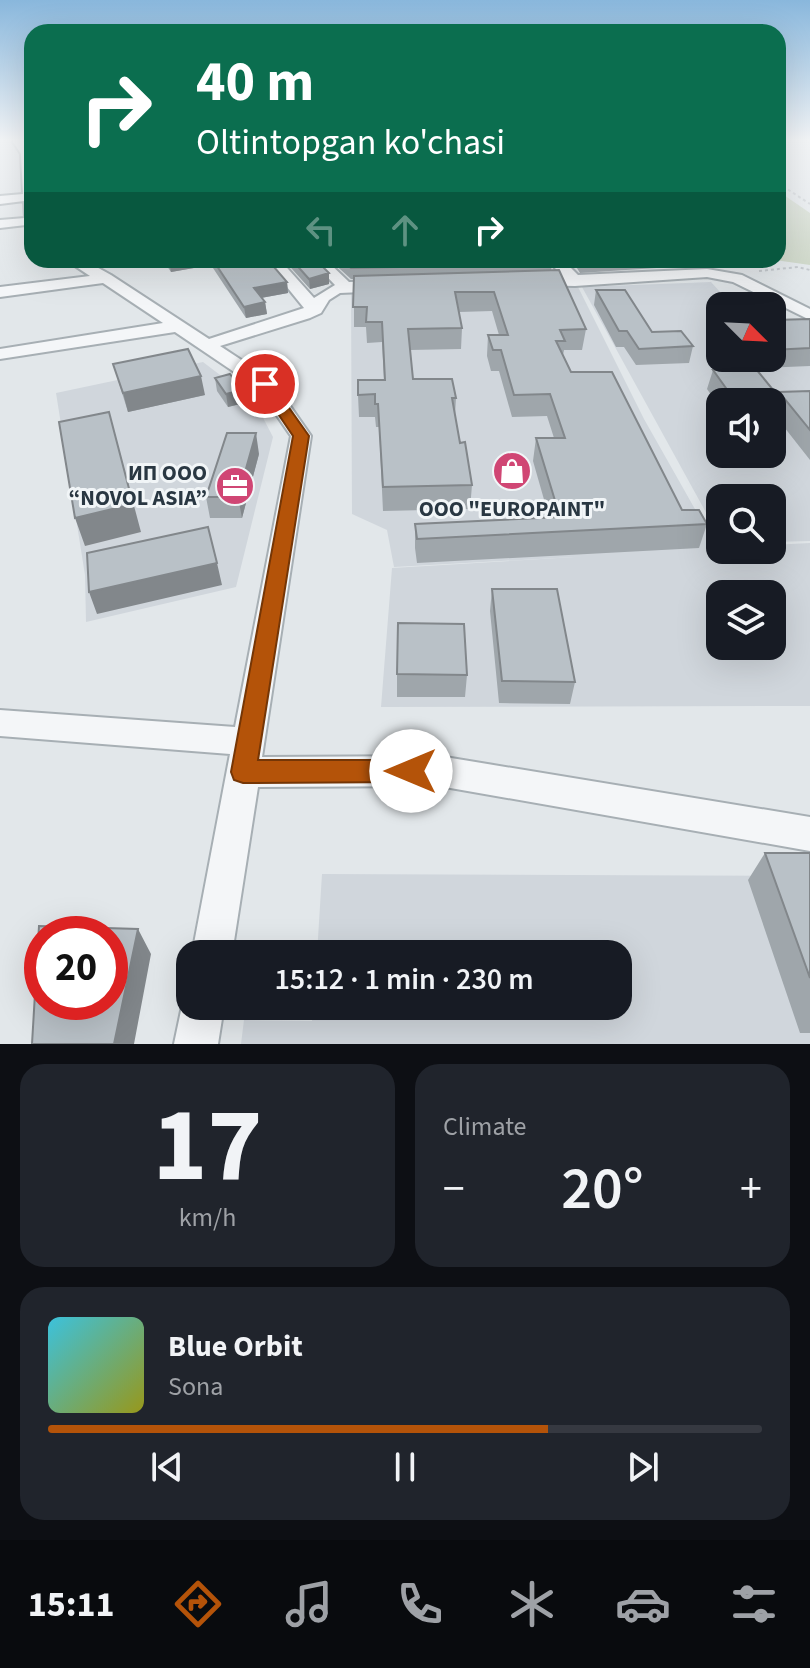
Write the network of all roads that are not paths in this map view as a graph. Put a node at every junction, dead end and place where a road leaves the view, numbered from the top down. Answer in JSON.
{"nodes":[{"id":1,"x":24,"y":198,"type":"edge"},
{"id":2,"x":0,"y":200,"type":"edge"},
{"id":3,"x":24,"y":222,"type":"edge"},
{"id":4,"x":0,"y":224,"type":"edge"},
{"id":5,"x":83,"y":268,"type":"edge"},
{"id":6,"x":93,"y":268,"type":"edge"},
{"id":7,"x":279,"y":268,"type":"edge"},
{"id":8,"x":326,"y":268,"type":"edge"},
{"id":9,"x":563,"y":268,"type":"edge"},
{"id":10,"x":704,"y":268,"type":"edge"},
{"id":11,"x":715,"y":274,"type":"junction"},
{"id":12,"x":575,"y":281,"type":"junction"},
{"id":13,"x":514,"y":283,"type":"edge"},
{"id":14,"x":407,"y":285,"type":"edge"},
{"id":15,"x":346,"y":287,"type":"junction"},
{"id":16,"x":0,"y":292,"type":"edge"},
{"id":17,"x":315,"y":310,"type":"junction"},
{"id":18,"x":810,"y":315,"type":"edge"},
{"id":19,"x":178,"y":326,"type":"junction"},
{"id":20,"x":206,"y":345,"type":"junction"},
{"id":21,"x":0,"y":354,"type":"edge"},
{"id":22,"x":0,"y":723,"type":"edge"},
{"id":23,"x":246,"y":757,"type":"junction"},
{"id":24,"x":810,"y":834,"type":"edge"},
{"id":25,"x":214,"y":940,"type":"edge"},
{"id":26,"x":200,"y":1020,"type":"edge"},
{"id":27,"x":196,"y":1044,"type":"edge"}],
"edges":[{"from":1,"to":2,"type":"street"},
{"from":3,"to":4,"type":"street"},
{"from":5,"to":16,"type":"street"},
{"from":6,"to":19,"type":"street"},
{"from":7,"to":17,"type":"street"},
{"from":8,"to":15,"type":"street"},
{"from":9,"to":12,"type":"street"},
{"from":10,"to":11,"type":"street"},
{"from":11,"to":12,"type":"street"},
{"from":11,"to":18,"type":"street"},
{"from":12,"to":13,"type":"street"},
{"from":14,"to":15,"type":"street"},
{"from":15,"to":17,"type":"street"},
{"from":17,"to":20,"type":"street"},
{"from":19,"to":20,"type":"street"},
{"from":19,"to":21,"type":"street"},
{"from":20,"to":23,"type":"street"},
{"from":22,"to":23,"type":"street"},
{"from":23,"to":24,"type":"street"},
{"from":23,"to":25,"type":"street"},
{"from":26,"to":27,"type":"street"}]}
